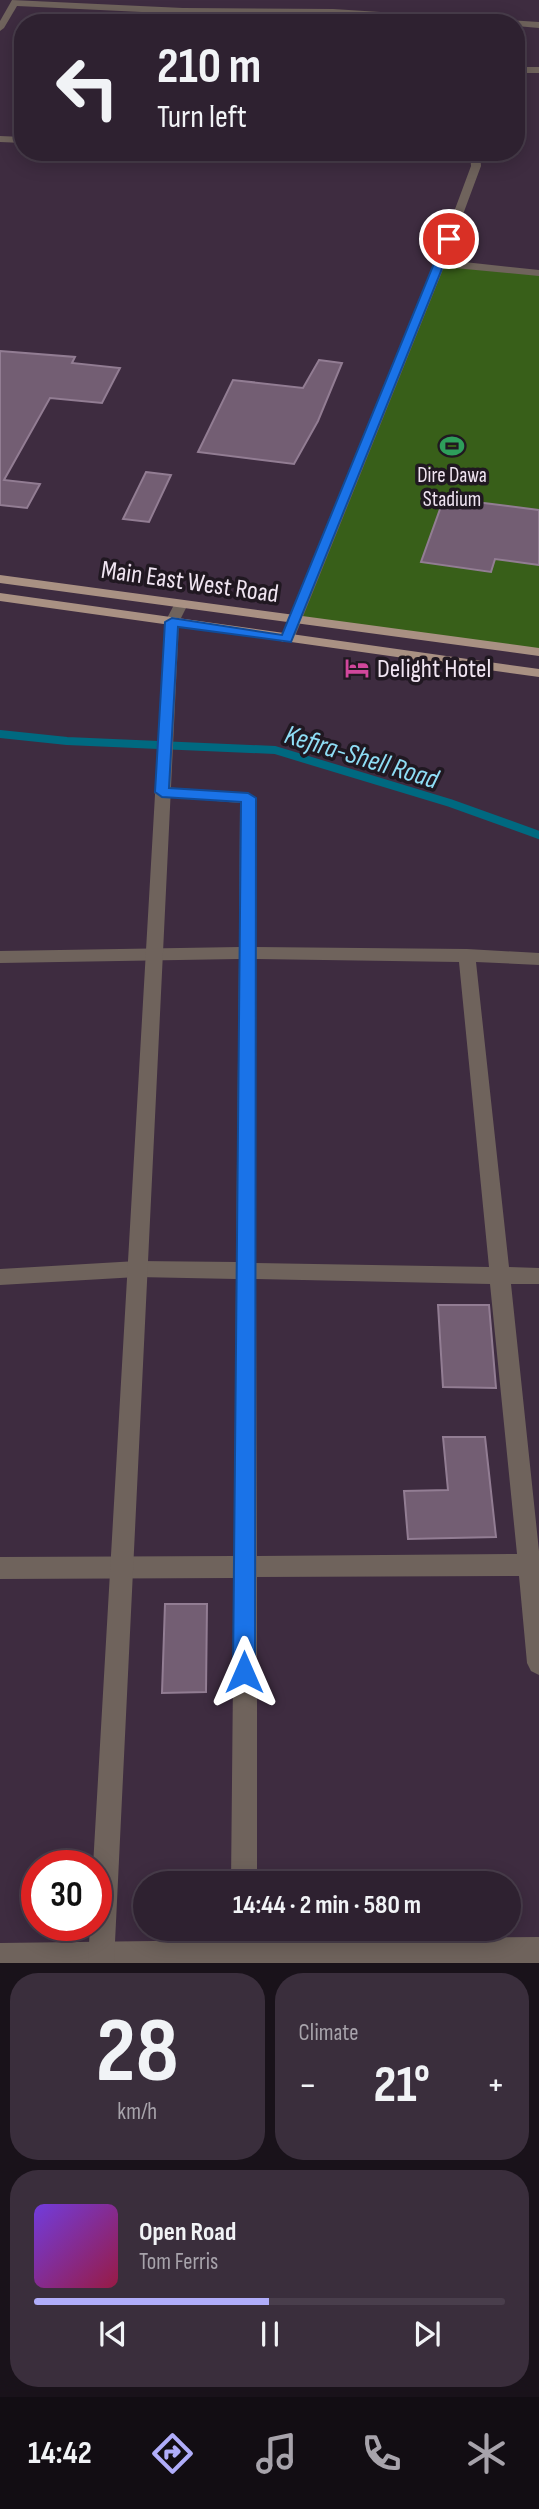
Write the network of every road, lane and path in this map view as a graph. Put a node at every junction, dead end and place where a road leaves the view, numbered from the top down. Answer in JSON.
{"nodes":[{"id":1,"x":333,"y":0,"type":"edge"},
{"id":2,"x":15,"y":2,"type":"edge"},
{"id":3,"x":330,"y":12,"type":"junction"},
{"id":4,"x":362,"y":14,"type":"edge"},
{"id":5,"x":0,"y":28,"type":"edge"},
{"id":6,"x":476,"y":161,"type":"edge"},
{"id":7,"x":440,"y":263,"type":"junction"},
{"id":8,"x":539,"y":273,"type":"edge"},
{"id":9,"x":0,"y":579,"type":"edge"},
{"id":10,"x":0,"y":597,"type":"edge"},
{"id":11,"x":176,"y":613,"type":"junction"},
{"id":12,"x":296,"y":620,"type":"junction"},
{"id":13,"x":286,"y":639,"type":"junction"},
{"id":14,"x":539,"y":652,"type":"edge"},
{"id":15,"x":539,"y":673,"type":"edge"},
{"id":16,"x":162,"y":792,"type":"junction"},
{"id":17,"x":153,"y":954,"type":"junction"},
{"id":18,"x":248,"y":954,"type":"junction"},
{"id":19,"x":467,"y":955,"type":"junction"},
{"id":20,"x":0,"y":957,"type":"edge"},
{"id":21,"x":539,"y":959,"type":"edge"},
{"id":22,"x":137,"y":1269,"type":"junction"},
{"id":23,"x":246,"y":1272,"type":"junction"},
{"id":24,"x":499,"y":1276,"type":"junction"},
{"id":25,"x":539,"y":1276,"type":"edge"},
{"id":26,"x":0,"y":1277,"type":"edge"},
{"id":27,"x":533,"y":1565,"type":"edge"},
{"id":28,"x":121,"y":1566,"type":"junction"},
{"id":29,"x":244,"y":1566,"type":"junction"},
{"id":30,"x":0,"y":1568,"type":"edge"},
{"id":31,"x":539,"y":1663,"type":"edge"},
{"id":32,"x":244,"y":1871,"type":"edge"},
{"id":33,"x":244,"y":1948,"type":"edge"},
{"id":34,"x":539,"y":1950,"type":"edge"},
{"id":35,"x":0,"y":1956,"type":"edge"},
{"id":36,"x":101,"y":1958,"type":"edge"}],
"edges":[{"from":1,"to":3,"type":"street"},
{"from":2,"to":3,"type":"street"},
{"from":2,"to":5,"type":"street"},
{"from":3,"to":4,"type":"street"},
{"from":6,"to":7,"type":"street"},
{"from":7,"to":8,"type":"street"},
{"from":7,"to":12,"type":"street"},
{"from":9,"to":11,"type":"main road","name":"Main East West Road"},
{"from":10,"to":11,"type":"main road","name":"Main East West Road"},
{"from":11,"to":12,"type":"main road","name":"Main East West Road"},
{"from":11,"to":13,"type":"main road","name":"Main East West Road"},
{"from":11,"to":16,"type":"street"},
{"from":12,"to":13,"type":"street"},
{"from":12,"to":14,"type":"main road","name":"Main East West Road"},
{"from":13,"to":15,"type":"main road","name":"Main East West Road"},
{"from":16,"to":17,"type":"street"},
{"from":16,"to":18,"type":"street"},
{"from":17,"to":18,"type":"street"},
{"from":17,"to":20,"type":"street"},
{"from":17,"to":22,"type":"street"},
{"from":18,"to":19,"type":"street"},
{"from":18,"to":23,"type":"street"},
{"from":19,"to":21,"type":"street"},
{"from":19,"to":24,"type":"street"},
{"from":22,"to":23,"type":"street"},
{"from":22,"to":26,"type":"street"},
{"from":22,"to":28,"type":"street"},
{"from":23,"to":24,"type":"street"},
{"from":23,"to":29,"type":"street"},
{"from":24,"to":25,"type":"street"},
{"from":24,"to":27,"type":"street"},
{"from":27,"to":29,"type":"street"},
{"from":27,"to":31,"type":"street"},
{"from":28,"to":29,"type":"street"},
{"from":28,"to":30,"type":"street"},
{"from":28,"to":36,"type":"street"},
{"from":29,"to":32,"type":"street"},
{"from":33,"to":34,"type":"street"},
{"from":33,"to":36,"type":"street"},
{"from":35,"to":36,"type":"street"}]}
